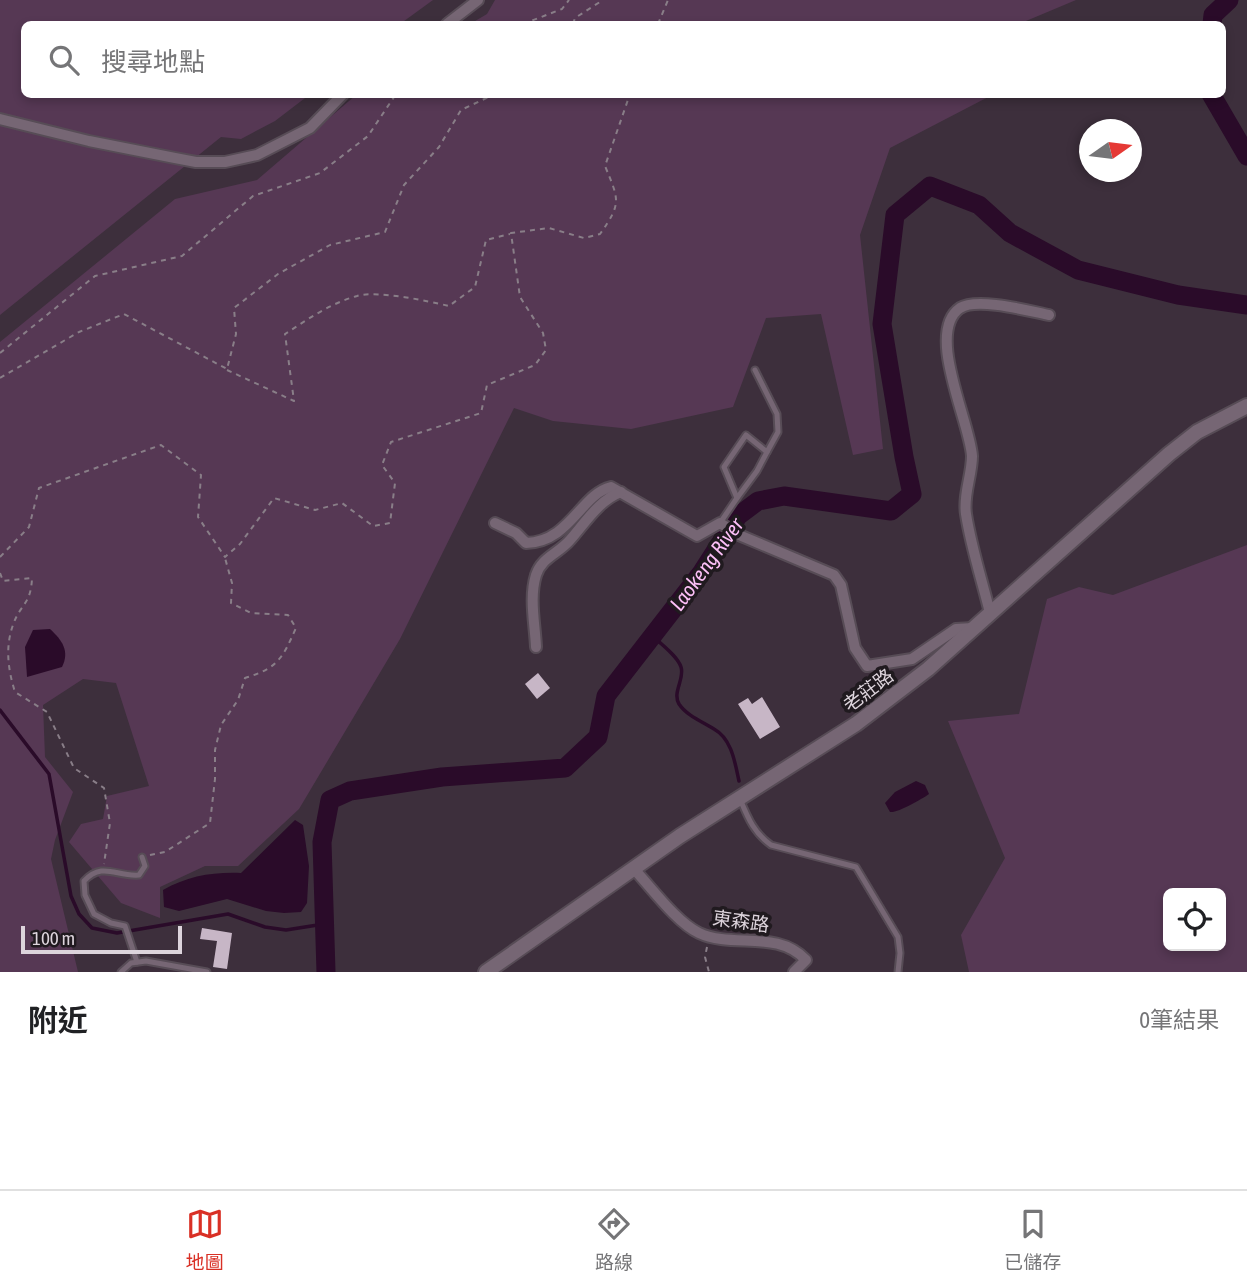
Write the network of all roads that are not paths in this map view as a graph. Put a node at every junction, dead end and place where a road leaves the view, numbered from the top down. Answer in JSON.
{"nodes":[{"id":1,"x":478,"y":0,"type":"edge"},
{"id":2,"x":451,"y":21,"type":"edge"},
{"id":3,"x":339,"y":98,"type":"edge"},
{"id":4,"x":0,"y":119,"type":"edge"},
{"id":5,"x":1049,"y":314,"type":"dead end"},
{"id":6,"x":755,"y":370,"type":"dead end"},
{"id":7,"x":1247,"y":406,"type":"edge"},
{"id":8,"x":767,"y":452,"type":"junction"},
{"id":9,"x":621,"y":492,"type":"junction"},
{"id":10,"x":737,"y":498,"type":"junction"},
{"id":11,"x":495,"y":523,"type":"dead end"},
{"id":12,"x":720,"y":523,"type":"junction"},
{"id":13,"x":990,"y":613,"type":"junction"},
{"id":14,"x":973,"y":628,"type":"junction"},
{"id":15,"x":536,"y":647,"type":"dead end"},
{"id":16,"x":740,"y":799,"type":"junction"},
{"id":17,"x":142,"y":857,"type":"road end"},
{"id":18,"x":634,"y":868,"type":"junction"},
{"id":19,"x":137,"y":962,"type":"junction"},
{"id":20,"x":121,"y":972,"type":"edge"},
{"id":21,"x":208,"y":972,"type":"edge"},
{"id":22,"x":486,"y":972,"type":"edge"},
{"id":23,"x":794,"y":972,"type":"edge"},
{"id":24,"x":898,"y":972,"type":"edge"}],
"edges":[{"from":1,"to":2,"type":"street"},
{"from":3,"to":4,"type":"street"},
{"from":5,"to":13,"type":"street"},
{"from":6,"to":8,"type":"lane"},
{"from":7,"to":13,"type":"street","name":"老莊路"},
{"from":8,"to":10,"type":"lane"},
{"from":8,"to":10,"type":"lane"},
{"from":9,"to":11,"type":"street"},
{"from":9,"to":12,"type":"street"},
{"from":9,"to":15,"type":"street"},
{"from":10,"to":12,"type":"lane"},
{"from":12,"to":14,"type":"street"},
{"from":13,"to":14,"type":"street","name":"老莊路"},
{"from":14,"to":16,"type":"street","name":"老莊路"},
{"from":16,"to":18,"type":"street","name":"老莊路"},
{"from":16,"to":24,"type":"lane"},
{"from":17,"to":19,"type":"lane"},
{"from":18,"to":22,"type":"street","name":"老莊路"},
{"from":18,"to":23,"type":"street","name":"東森路"},
{"from":19,"to":20,"type":"lane"},
{"from":19,"to":21,"type":"lane"}]}
